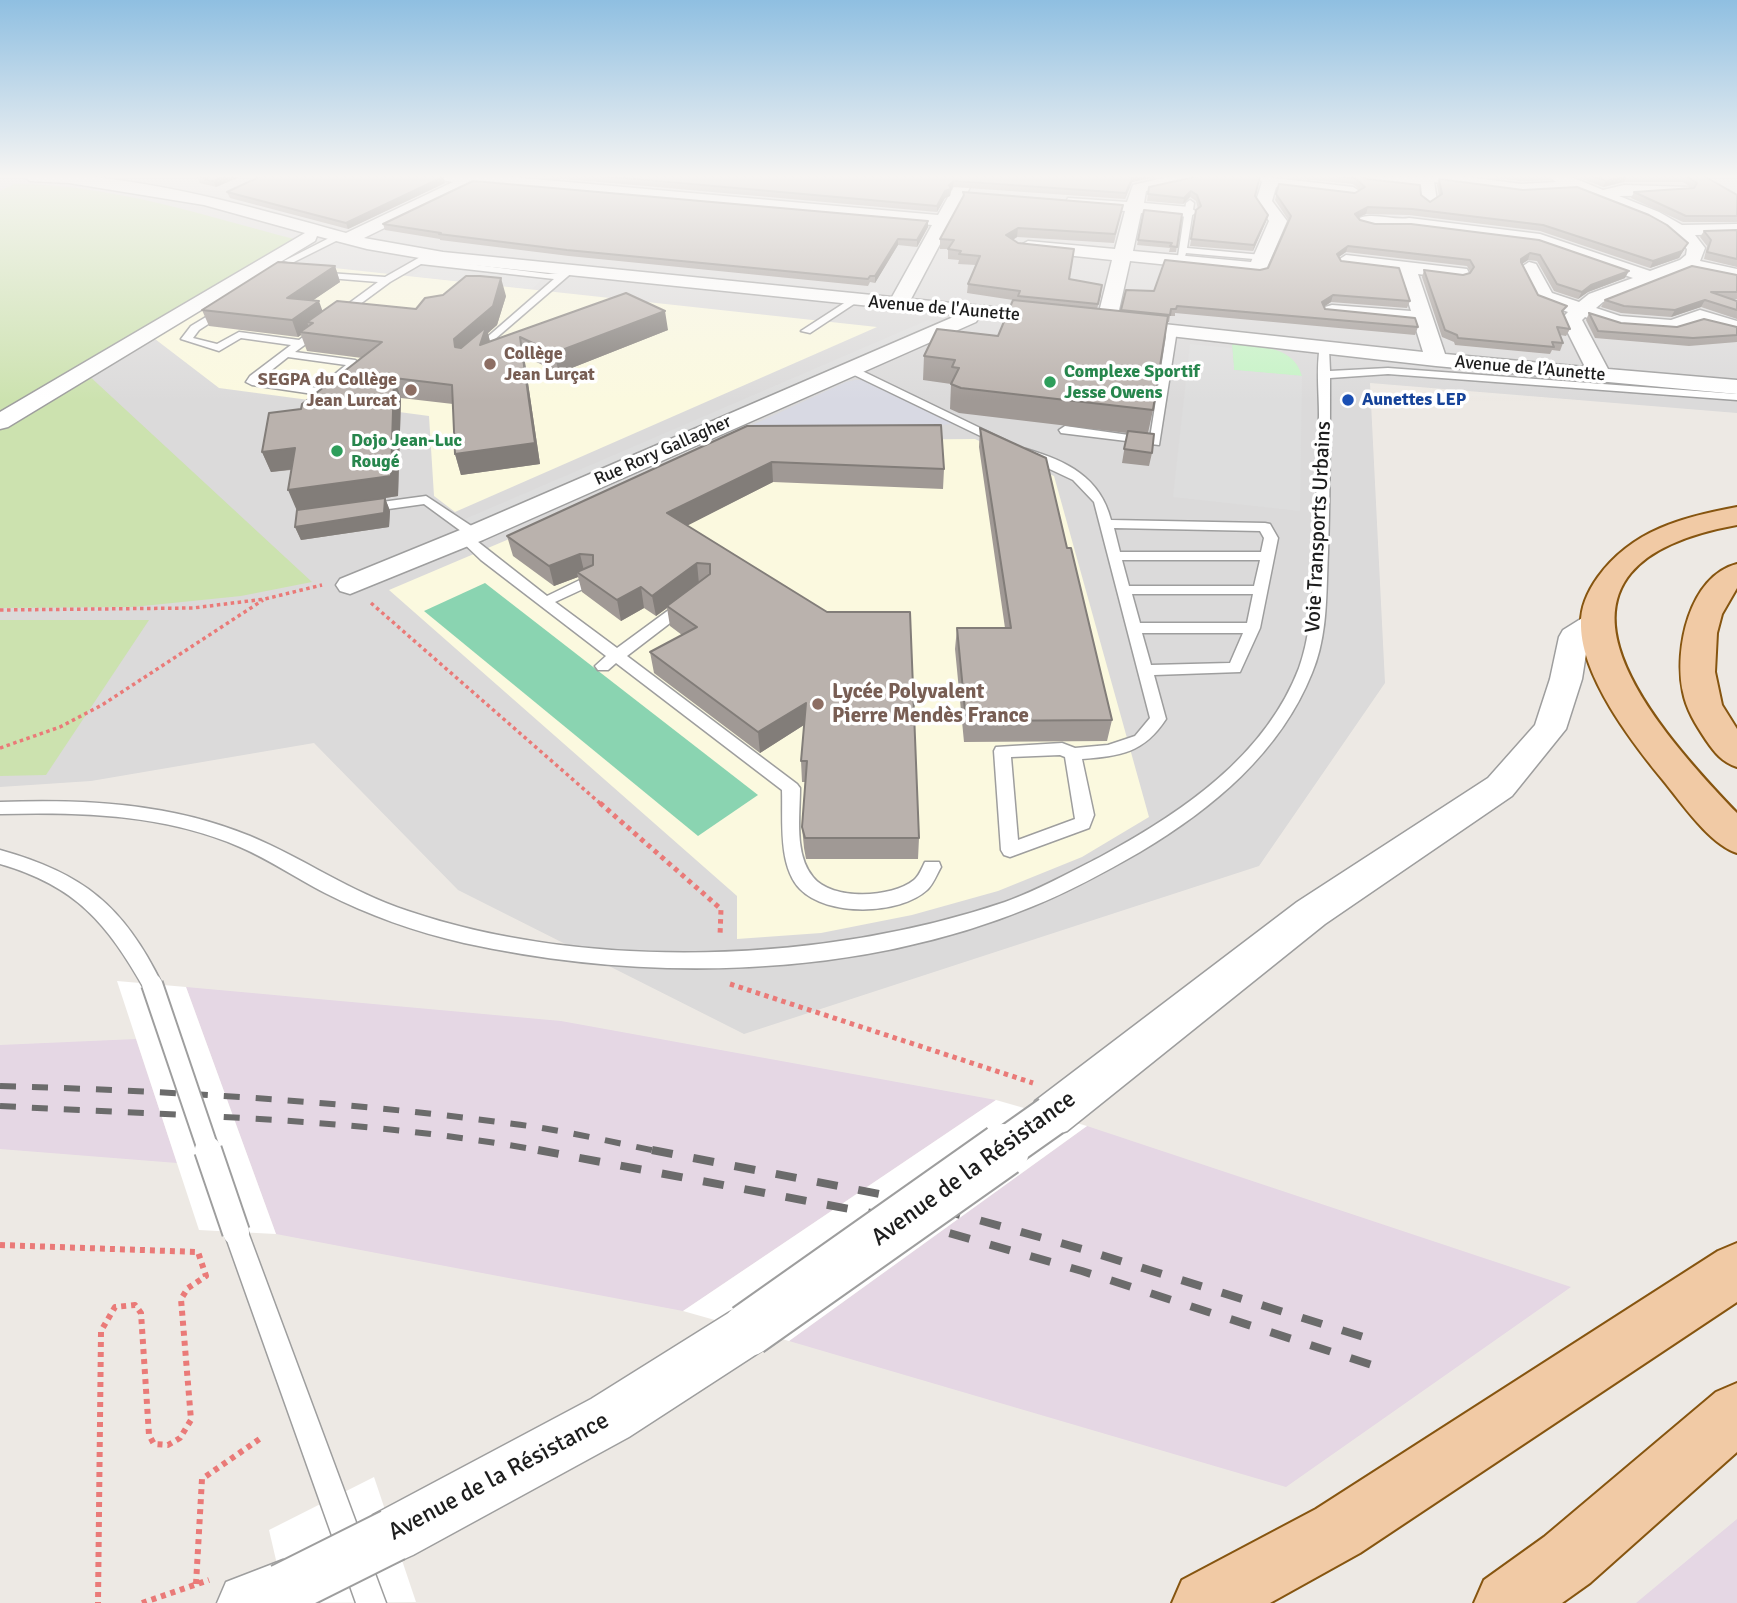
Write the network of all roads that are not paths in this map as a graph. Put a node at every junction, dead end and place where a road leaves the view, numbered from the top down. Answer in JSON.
{"nodes":[{"id":1,"x":286,"y":251,"type":"edge"},
{"id":2,"x":322,"y":251,"type":"edge"},
{"id":3,"x":395,"y":251,"type":"edge"},
{"id":4,"x":926,"y":251,"type":"edge"},
{"id":5,"x":1078,"y":251,"type":"edge"},
{"id":6,"x":1123,"y":251,"type":"edge"},
{"id":7,"x":1183,"y":251,"type":"edge"},
{"id":8,"x":1265,"y":251,"type":"edge"},
{"id":9,"x":1574,"y":251,"type":"edge"},
{"id":10,"x":1696,"y":251,"type":"edge"},
{"id":11,"x":1122,"y":255,"type":"junction"},
{"id":12,"x":1182,"y":256,"type":"junction"},
{"id":13,"x":425,"y":258,"type":"junction"},
{"id":14,"x":1346,"y":261,"type":"edge"},
{"id":15,"x":1687,"y":264,"type":"junction"},
{"id":16,"x":1407,"y":268,"type":"junction"},
{"id":17,"x":1529,"y":268,"type":"dead end"},
{"id":18,"x":567,"y":273,"type":"junction"},
{"id":19,"x":1460,"y":273,"type":"edge"},
{"id":20,"x":1737,"y":275,"type":"edge"},
{"id":21,"x":1652,"y":278,"type":"junction"},
{"id":22,"x":386,"y":281,"type":"junction"},
{"id":23,"x":239,"y":300,"type":"edge"},
{"id":24,"x":855,"y":300,"type":"junction"},
{"id":25,"x":898,"y":304,"type":"junction"},
{"id":26,"x":1581,"y":310,"type":"junction"},
{"id":27,"x":1332,"y":311,"type":"edge"},
{"id":28,"x":973,"y":312,"type":"junction"},
{"id":29,"x":1422,"y":318,"type":"junction"},
{"id":30,"x":1106,"y":324,"type":"junction"},
{"id":31,"x":1737,"y":328,"type":"edge"},
{"id":32,"x":806,"y":331,"type":"dead end"},
{"id":33,"x":1172,"y":331,"type":"junction"},
{"id":34,"x":301,"y":343,"type":"junction"},
{"id":35,"x":1324,"y":348,"type":"junction"},
{"id":36,"x":286,"y":354,"type":"junction"},
{"id":37,"x":1436,"y":360,"type":"junction"},
{"id":38,"x":465,"y":362,"type":"edge"},
{"id":39,"x":852,"y":370,"type":"junction"},
{"id":40,"x":1323,"y":375,"type":"junction"},
{"id":41,"x":1601,"y":376,"type":"junction"},
{"id":42,"x":1737,"y":387,"type":"edge"},
{"id":43,"x":1737,"y":397,"type":"edge"},
{"id":44,"x":0,"y":422,"type":"edge"},
{"id":45,"x":1065,"y":430,"type":"edge"},
{"id":46,"x":357,"y":509,"type":"edge"},
{"id":47,"x":1737,"y":516,"type":"edge"},
{"id":48,"x":1105,"y":524,"type":"junction"},
{"id":49,"x":470,"y":536,"type":"junction"},
{"id":50,"x":1114,"y":556,"type":"junction"},
{"id":51,"x":1267,"y":556,"type":"junction"},
{"id":52,"x":1737,"y":573,"type":"edge"},
{"id":53,"x":591,"y":580,"type":"edge"},
{"id":54,"x":350,"y":585,"type":"road end"},
{"id":55,"x":1124,"y":590,"type":"junction"},
{"id":56,"x":1260,"y":590,"type":"junction"},
{"id":57,"x":694,"y":597,"type":"edge"},
{"id":58,"x":545,"y":602,"type":"junction"},
{"id":59,"x":1597,"y":621,"type":"junction"},
{"id":60,"x":1134,"y":628,"type":"junction"},
{"id":61,"x":1253,"y":628,"type":"junction"},
{"id":62,"x":610,"y":661,"type":"junction"},
{"id":63,"x":1145,"y":670,"type":"junction"},
{"id":64,"x":1073,"y":754,"type":"junction"},
{"id":65,"x":1737,"y":754,"type":"edge"},
{"id":66,"x":0,"y":808,"type":"edge"},
{"id":67,"x":1737,"y":838,"type":"edge"},
{"id":68,"x":0,"y":857,"type":"edge"},
{"id":69,"x":932,"y":867,"type":"dead end"},
{"id":70,"x":1731,"y":1269,"type":"edge"},
{"id":71,"x":1737,"y":1413,"type":"edge"},
{"id":72,"x":242,"y":1592,"type":"edge"},
{"id":73,"x":371,"y":1603,"type":"edge"},
{"id":74,"x":1205,"y":1603,"type":"edge"},
{"id":75,"x":1507,"y":1603,"type":"edge"}],
"edges":[{"from":1,"to":44,"type":"street"},
{"from":2,"to":22,"type":"lane"},
{"from":3,"to":13,"type":"street","name":"Avenue de l'Aunette"},
{"from":4,"to":25,"type":"street"},
{"from":5,"to":11,"type":"street"},
{"from":6,"to":11,"type":"street"},
{"from":7,"to":12,"type":"lane"},
{"from":8,"to":12,"type":"street"},
{"from":9,"to":21,"type":"street"},
{"from":10,"to":15,"type":"street"},
{"from":11,"to":12,"type":"street"},
{"from":11,"to":30,"type":"street"},
{"from":13,"to":18,"type":"street","name":"Avenue de l'Aunette"},
{"from":13,"to":22,"type":"lane"},
{"from":14,"to":16,"type":"street"},
{"from":15,"to":20,"type":"street"},
{"from":15,"to":21,"type":"street"},
{"from":16,"to":19,"type":"street"},
{"from":16,"to":29,"type":"street"},
{"from":17,"to":26,"type":"street"},
{"from":18,"to":24,"type":"street","name":"Avenue de l'Aunette"},
{"from":18,"to":38,"type":"lane"},
{"from":21,"to":26,"type":"street"},
{"from":22,"to":34,"type":"lane"},
{"from":23,"to":34,"type":"lane"},
{"from":24,"to":25,"type":"street","name":"Avenue de l'Aunette"},
{"from":24,"to":32,"type":"lane"},
{"from":25,"to":28,"type":"street","name":"Avenue de l'Aunette"},
{"from":26,"to":31,"type":"street"},
{"from":26,"to":41,"type":"street"},
{"from":27,"to":29,"type":"street"},
{"from":28,"to":30,"type":"street","name":"Avenue de l'Aunette"},
{"from":28,"to":39,"type":"street","name":"Rue Rory Gallagher"},
{"from":29,"to":37,"type":"street"},
{"from":30,"to":33,"type":"street","name":"Avenue de l'Aunette"},
{"from":33,"to":35,"type":"street","name":"Avenue de l'Aunette"},
{"from":33,"to":45,"type":"lane"},
{"from":34,"to":36,"type":"lane"},
{"from":35,"to":37,"type":"street","name":"Avenue de l’Aunette"},
{"from":35,"to":40,"type":"lane","name":"Voie Transports Urbains"},
{"from":36,"to":36,"type":"lane"},
{"from":37,"to":41,"type":"street","name":"Avenue de l’Aunette"},
{"from":39,"to":48,"type":"lane"},
{"from":39,"to":49,"type":"street","name":"Rue Rory Gallagher"},
{"from":40,"to":43,"type":"lane"},
{"from":40,"to":66,"type":"lane","name":"Voie Transports Urbains"},
{"from":41,"to":42,"type":"street","name":"Avenue de l’Aunette"},
{"from":46,"to":49,"type":"lane"},
{"from":47,"to":59,"type":"main road"},
{"from":48,"to":50,"type":"lane"},
{"from":48,"to":51,"type":"lane"},
{"from":49,"to":54,"type":"street","name":"Rue Rory Gallagher"},
{"from":49,"to":58,"type":"lane"},
{"from":50,"to":51,"type":"lane"},
{"from":50,"to":55,"type":"lane"},
{"from":51,"to":56,"type":"lane"},
{"from":52,"to":65,"type":"main road"},
{"from":53,"to":58,"type":"lane"},
{"from":55,"to":56,"type":"lane"},
{"from":55,"to":60,"type":"lane"},
{"from":56,"to":61,"type":"lane"},
{"from":57,"to":62,"type":"lane"},
{"from":58,"to":62,"type":"lane"},
{"from":59,"to":67,"type":"main road"},
{"from":59,"to":72,"type":"street","name":"Avenue de la Résistance","bridge":true},
{"from":60,"to":61,"type":"lane"},
{"from":60,"to":63,"type":"lane"},
{"from":61,"to":63,"type":"lane"},
{"from":62,"to":69,"type":"lane"},
{"from":63,"to":64,"type":"lane"},
{"from":64,"to":64,"type":"lane"},
{"from":68,"to":73,"type":"lane","bridge":true},
{"from":70,"to":74,"type":"main road"},
{"from":71,"to":75,"type":"main road"}]}
